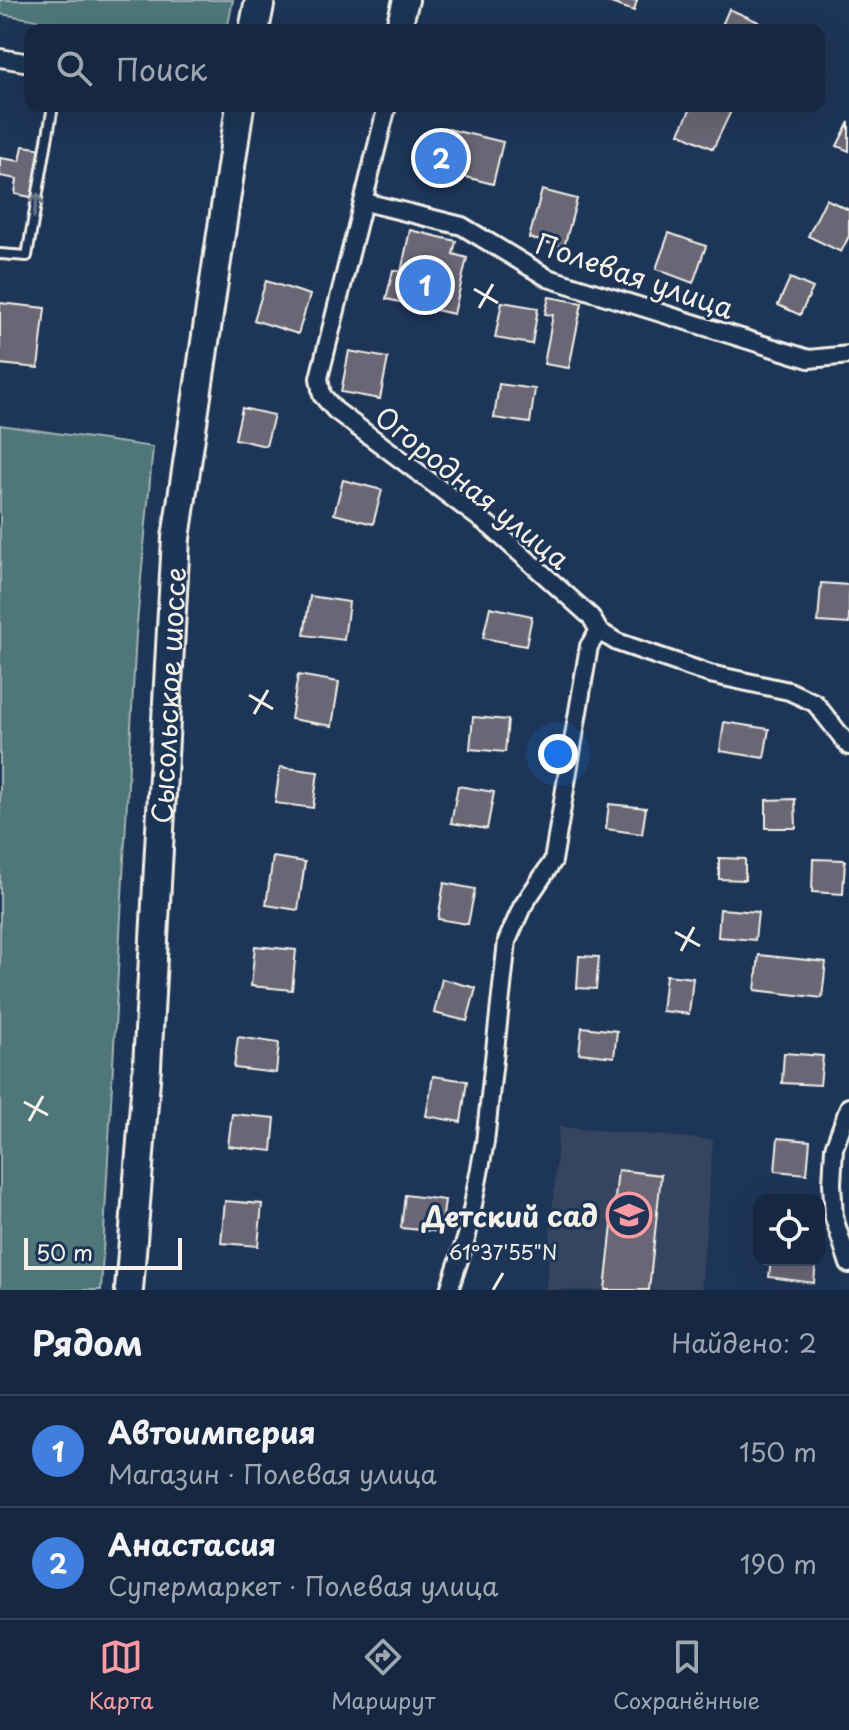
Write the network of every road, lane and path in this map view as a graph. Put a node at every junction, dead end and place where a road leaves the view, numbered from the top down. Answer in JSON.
{"nodes":[{"id":1,"x":260,"y":0,"type":"edge"},
{"id":2,"x":406,"y":0,"type":"edge"},
{"id":3,"x":255,"y":24,"type":"edge"},
{"id":4,"x":400,"y":24,"type":"edge"},
{"id":5,"x":0,"y":58,"type":"edge"},
{"id":6,"x":24,"y":62,"type":"edge"},
{"id":7,"x":52,"y":112,"type":"edge"},
{"id":8,"x":239,"y":112,"type":"edge"},
{"id":9,"x":386,"y":112,"type":"edge"},
{"id":10,"x":365,"y":202,"type":"junction"},
{"id":11,"x":0,"y":254,"type":"edge"},
{"id":12,"x":849,"y":355,"type":"edge"},
{"id":13,"x":599,"y":631,"type":"junction"},
{"id":14,"x":849,"y":746,"type":"edge"},
{"id":15,"x":849,"y":1107,"type":"edge"},
{"id":16,"x":849,"y":1264,"type":"edge"},
{"id":17,"x":129,"y":1290,"type":"edge"},
{"id":18,"x":449,"y":1290,"type":"edge"}],
"edges":[{"from":1,"to":3,"type":"highway"},
{"from":2,"to":4,"type":"main road"},
{"from":5,"to":6,"type":"street"},
{"from":11,"to":7,"type":"lane","one_way":true},
{"from":8,"to":17,"type":"main road","name":"Сысольское шоссе"},
{"from":9,"to":10,"type":"street","name":"Огородная улица"},
{"from":10,"to":12,"type":"street","name":"Полевая улица"},
{"from":10,"to":13,"type":"street","name":"Огородная улица"},
{"from":13,"to":14,"type":"street","name":"Огородная улица"},
{"from":13,"to":18,"type":"street"},
{"from":15,"to":16,"type":"street"}]}
